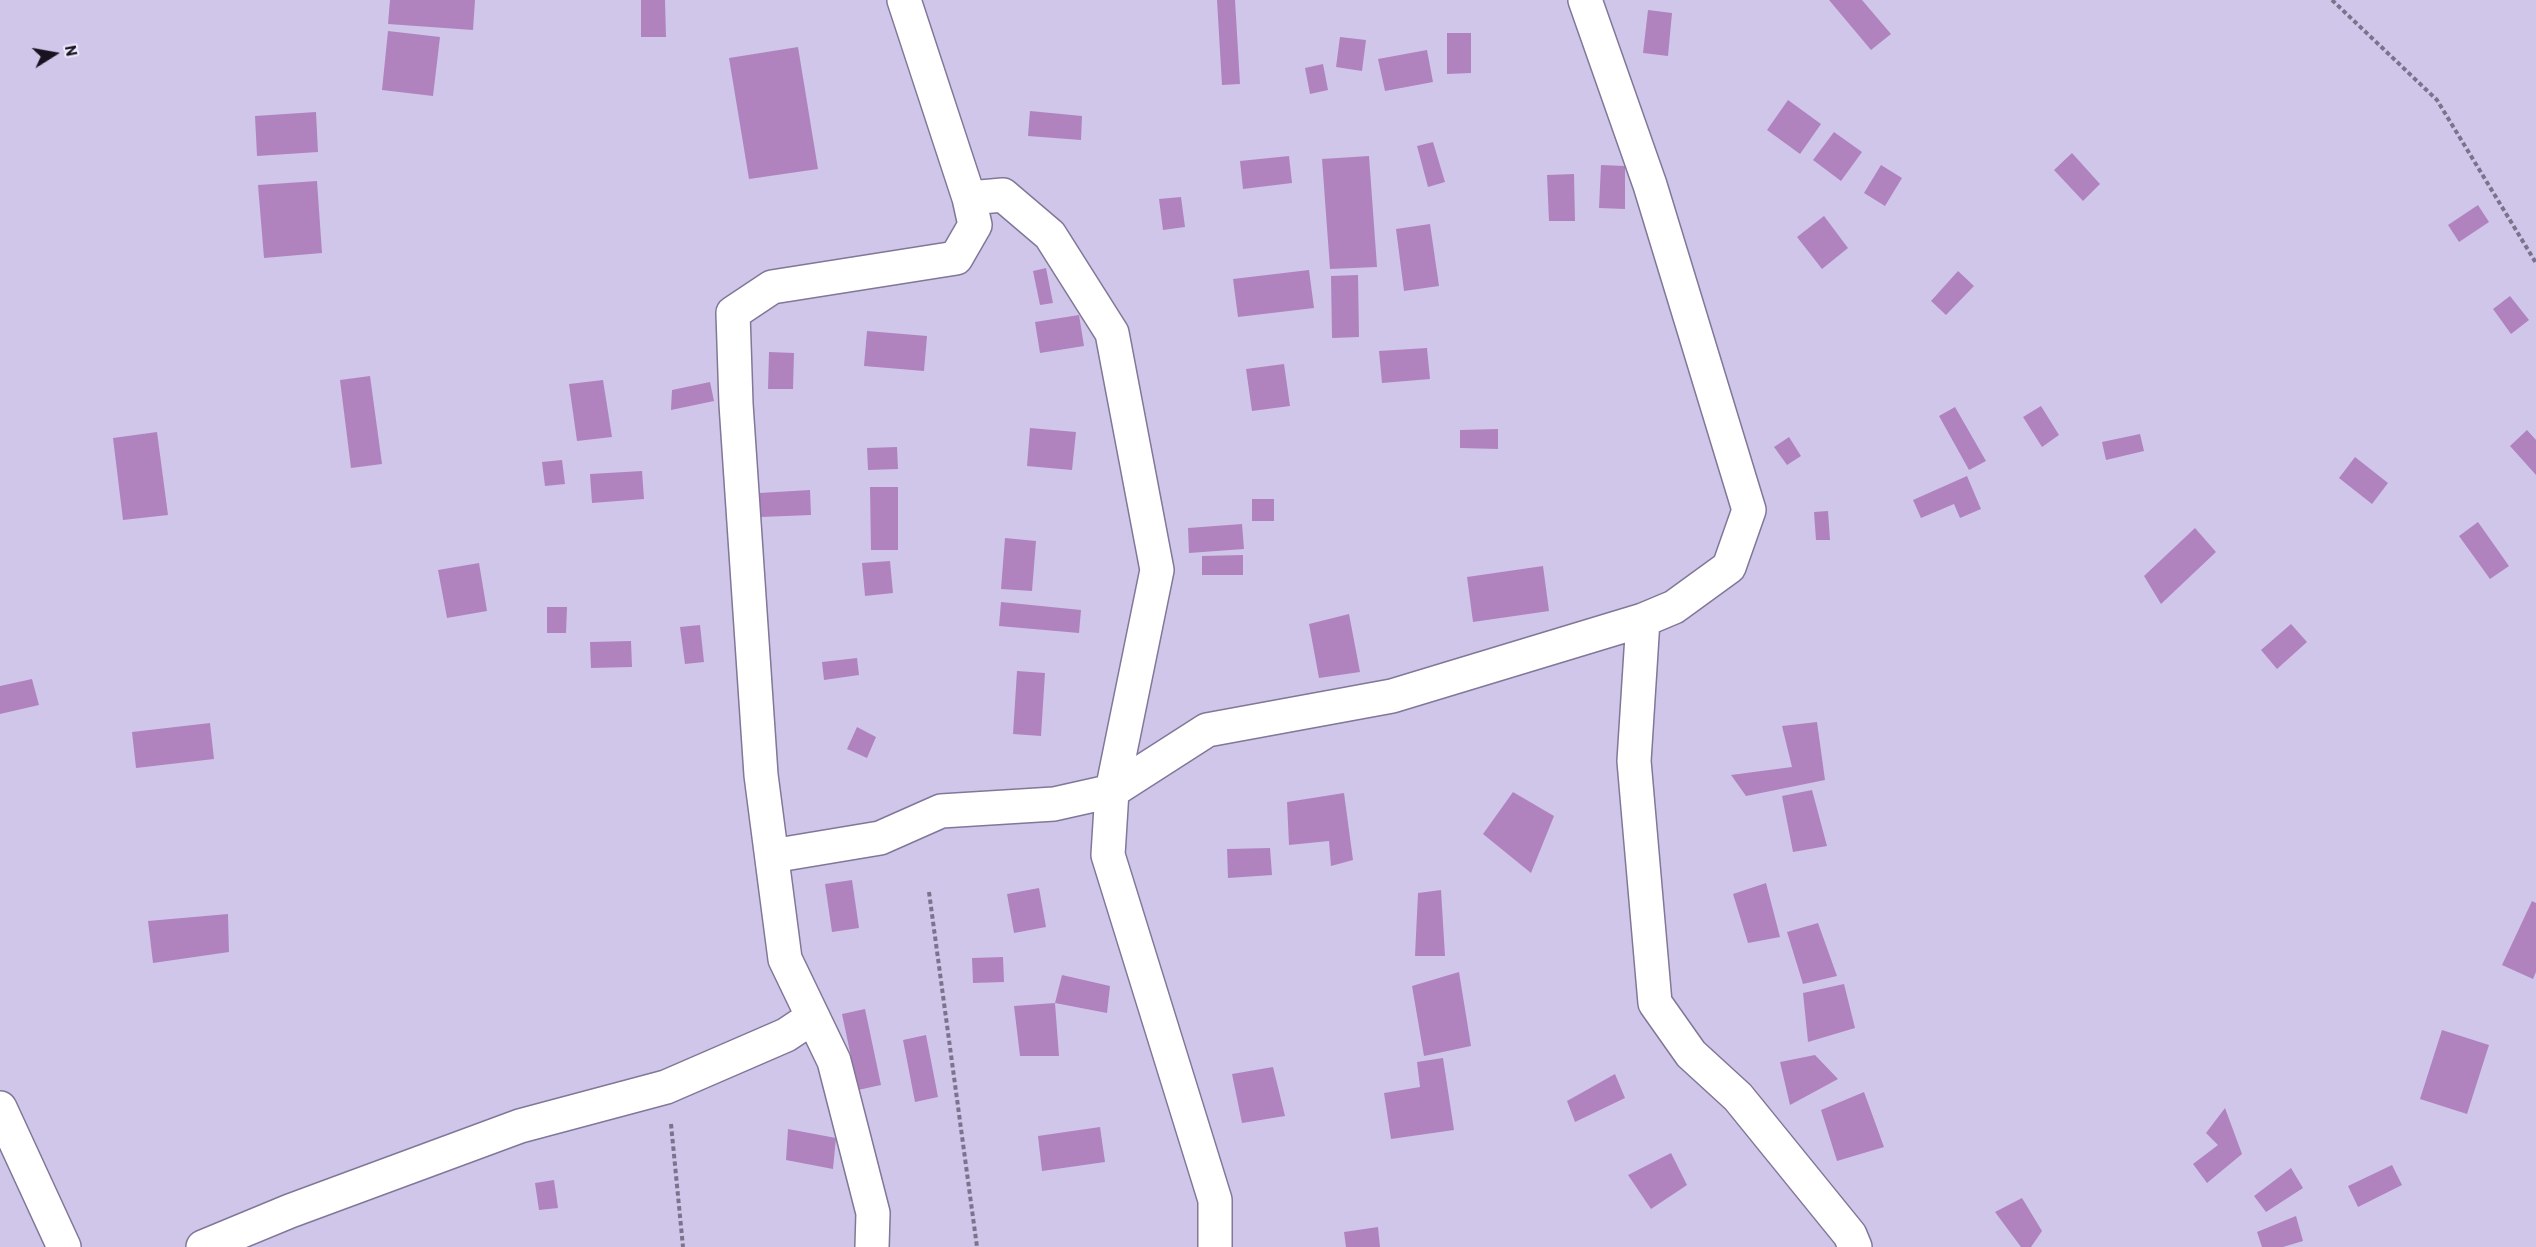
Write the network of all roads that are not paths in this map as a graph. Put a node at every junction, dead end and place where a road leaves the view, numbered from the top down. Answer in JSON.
{"nodes":[{"id":1,"x":904,"y":0,"type":"edge"},
{"id":2,"x":1585,"y":0,"type":"edge"},
{"id":3,"x":969,"y":198,"type":"junction"},
{"id":4,"x":1643,"y":620,"type":"junction"},
{"id":5,"x":1112,"y":791,"type":"junction"},
{"id":6,"x":772,"y":856,"type":"junction"},
{"id":7,"x":813,"y":1017,"type":"junction"},
{"id":8,"x":0,"y":1108,"type":"edge"},
{"id":9,"x":64,"y":1247,"type":"edge"},
{"id":10,"x":203,"y":1247,"type":"edge"},
{"id":11,"x":872,"y":1247,"type":"edge"},
{"id":12,"x":1215,"y":1247,"type":"edge"},
{"id":13,"x":1855,"y":1247,"type":"edge"}],
"edges":[{"from":1,"to":3,"type":"street"},
{"from":2,"to":4,"type":"street"},
{"from":3,"to":5,"type":"street"},
{"from":3,"to":6,"type":"street"},
{"from":4,"to":5,"type":"street"},
{"from":4,"to":13,"type":"street"},
{"from":5,"to":6,"type":"street"},
{"from":5,"to":12,"type":"street"},
{"from":6,"to":7,"type":"street"},
{"from":7,"to":10,"type":"street"},
{"from":7,"to":11,"type":"street"},
{"from":8,"to":9,"type":"street"}]}
